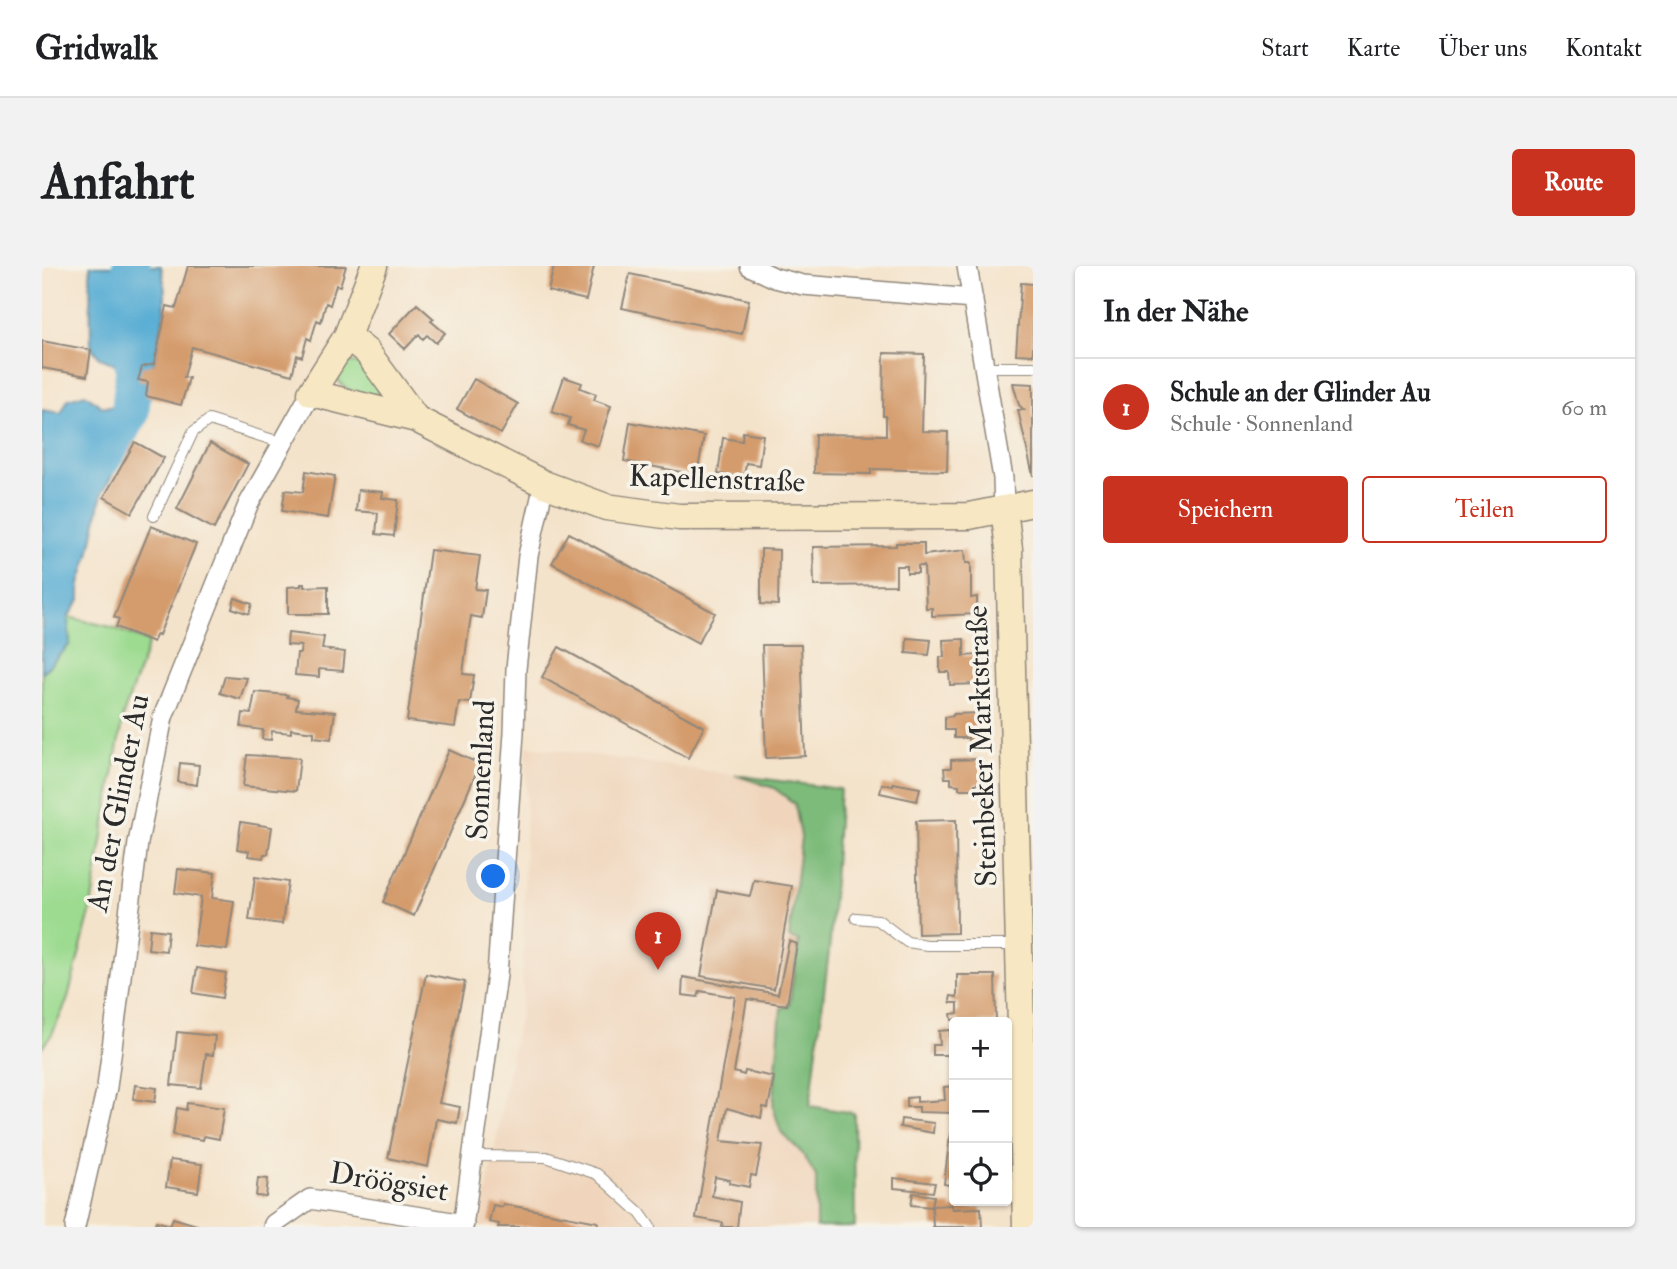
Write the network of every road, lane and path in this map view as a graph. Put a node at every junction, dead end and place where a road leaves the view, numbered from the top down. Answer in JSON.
{"nodes":[{"id":1,"x":374,"y":266,"type":"edge"},
{"id":2,"x":750,"y":266,"type":"edge"},
{"id":3,"x":967,"y":266,"type":"edge"},
{"id":4,"x":973,"y":299,"type":"junction"},
{"id":5,"x":347,"y":336,"type":"junction"},
{"id":6,"x":984,"y":367,"type":"junction"},
{"id":7,"x":1033,"y":367,"type":"edge"},
{"id":8,"x":311,"y":393,"type":"junction"},
{"id":9,"x":416,"y":419,"type":"junction"},
{"id":10,"x":283,"y":443,"type":"junction"},
{"id":11,"x":544,"y":484,"type":"junction"},
{"id":12,"x":1033,"y":503,"type":"edge"},
{"id":13,"x":1004,"y":509,"type":"junction"},
{"id":14,"x":154,"y":516,"type":"dead end"},
{"id":15,"x":856,"y":918,"type":"dead end"},
{"id":16,"x":1021,"y":945,"type":"junction"},
{"id":17,"x":1028,"y":1115,"type":"edge"},
{"id":18,"x":473,"y":1156,"type":"junction"},
{"id":19,"x":1028,"y":1214,"type":"edge"},
{"id":20,"x":463,"y":1225,"type":"edge"},
{"id":21,"x":75,"y":1227,"type":"edge"},
{"id":22,"x":273,"y":1227,"type":"edge"},
{"id":23,"x":650,"y":1227,"type":"edge"}],
"edges":[{"from":1,"to":5,"type":"street","name":"An der Glinder Au"},
{"from":2,"to":4,"type":"street"},
{"from":3,"to":4,"type":"street","name":"Steinbeker Marktstraße"},
{"from":4,"to":6,"type":"street","name":"Steinbeker Marktstraße"},
{"from":5,"to":8,"type":"street","name":"An der Glinder Au"},
{"from":5,"to":9,"type":"street","name":"Kapellenstraße"},
{"from":6,"to":7,"type":"lane"},
{"from":6,"to":13,"type":"street","name":"Steinbeker Marktstraße"},
{"from":8,"to":9,"type":"street","name":"Kapellenstraße"},
{"from":8,"to":10,"type":"street","name":"An der Glinder Au"},
{"from":9,"to":11,"type":"street","name":"Kapellenstraße"},
{"from":10,"to":14,"type":"lane"},
{"from":10,"to":21,"type":"street","name":"An der Glinder Au"},
{"from":11,"to":13,"type":"street","name":"Kapellenstraße"},
{"from":11,"to":18,"type":"street","name":"Sonnenland"},
{"from":12,"to":13,"type":"street","name":"Kapellenstraße"},
{"from":13,"to":16,"type":"street","name":"Steinbeker Marktstraße"},
{"from":15,"to":16,"type":"lane"},
{"from":16,"to":17,"type":"street","name":"Steinbeker Marktstraße"},
{"from":17,"to":19,"type":"street","name":"Steinbeker Marktstraße"},
{"from":18,"to":20,"type":"street","name":"Sonnenland"},
{"from":18,"to":23,"type":"lane"},
{"from":20,"to":22,"type":"street","name":"Dröögsiet"}]}
